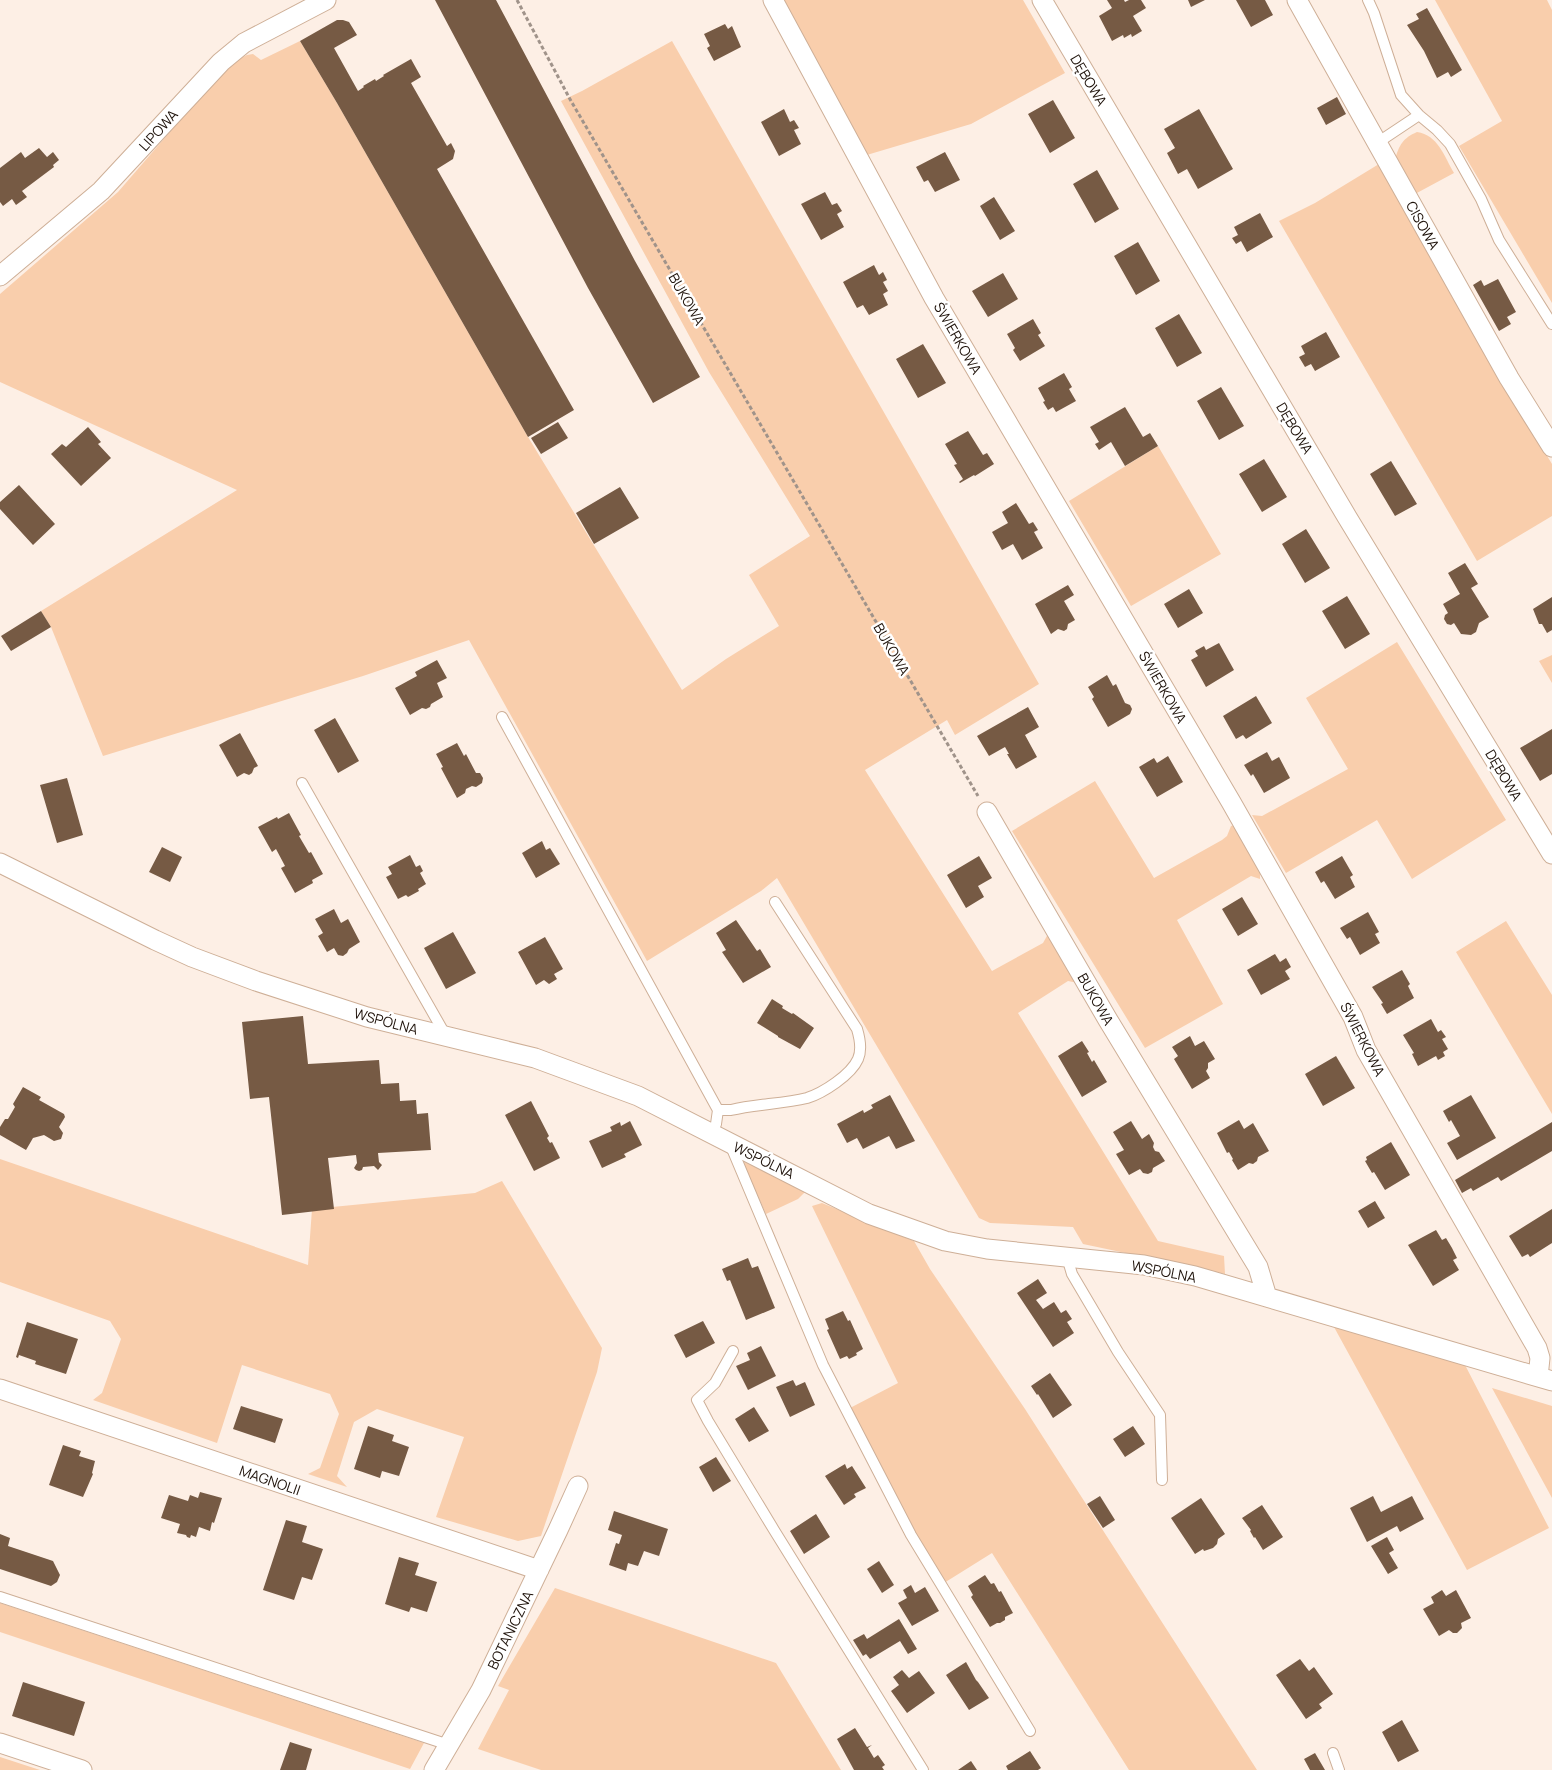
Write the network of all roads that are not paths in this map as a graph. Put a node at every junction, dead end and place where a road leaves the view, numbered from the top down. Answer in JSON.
{"nodes":[{"id":1,"x":326,"y":0,"type":"edge"},
{"id":2,"x":774,"y":0,"type":"edge"},
{"id":3,"x":1042,"y":0,"type":"edge"},
{"id":4,"x":1298,"y":0,"type":"edge"},
{"id":5,"x":1368,"y":0,"type":"edge"},
{"id":6,"x":1419,"y":116,"type":"junction"},
{"id":7,"x":1377,"y":143,"type":"junction"},
{"id":8,"x":0,"y":276,"type":"edge"},
{"id":9,"x":1552,"y":324,"type":"edge"},
{"id":10,"x":1552,"y":447,"type":"edge"},
{"id":11,"x":502,"y":717,"type":"dead end"},
{"id":12,"x":302,"y":783,"type":"dead end"},
{"id":13,"x":987,"y":812,"type":"road end"},
{"id":14,"x":1552,"y":854,"type":"edge"},
{"id":15,"x":0,"y":863,"type":"edge"},
{"id":16,"x":775,"y":902,"type":"dead end"},
{"id":17,"x":447,"y":1037,"type":"junction"},
{"id":18,"x":718,"y":1110,"type":"junction"},
{"id":19,"x":711,"y":1133,"type":"junction"},
{"id":20,"x":729,"y":1143,"type":"junction"},
{"id":21,"x":1067,"y":1257,"type":"junction"},
{"id":22,"x":1267,"y":1296,"type":"junction"},
{"id":23,"x":733,"y":1351,"type":"dead end"},
{"id":24,"x":1545,"y":1379,"type":"edge"},
{"id":25,"x":0,"y":1390,"type":"edge"},
{"id":26,"x":1162,"y":1480,"type":"dead end"},
{"id":27,"x":578,"y":1486,"type":"dead end"},
{"id":28,"x":539,"y":1570,"type":"junction"},
{"id":29,"x":0,"y":1597,"type":"edge"},
{"id":30,"x":1030,"y":1731,"type":"dead end"},
{"id":31,"x":0,"y":1743,"type":"edge"},
{"id":32,"x":449,"y":1745,"type":"junction"},
{"id":33,"x":1333,"y":1752,"type":"dead end"},
{"id":34,"x":82,"y":1770,"type":"edge"},
{"id":35,"x":434,"y":1770,"type":"edge"},
{"id":36,"x":923,"y":1770,"type":"edge"},
{"id":37,"x":1339,"y":1770,"type":"edge"}],
"edges":[{"from":1,"to":8,"type":"street","name":"LIPOWA"},
{"from":2,"to":24,"type":"street","name":"ŚWIERKOWA"},
{"from":3,"to":14,"type":"street","name":"DĘBOWA"},
{"from":4,"to":7,"type":"street","name":"CISOWA"},
{"from":5,"to":6,"type":"lane"},
{"from":6,"to":7,"type":"lane"},
{"from":6,"to":9,"type":"lane"},
{"from":7,"to":10,"type":"street","name":"CISOWA"},
{"from":11,"to":18,"type":"lane"},
{"from":12,"to":17,"type":"lane"},
{"from":13,"to":22,"type":"street","name":"BUKOWA"},
{"from":15,"to":17,"type":"street","name":"WSPÓLNA"},
{"from":16,"to":18,"type":"lane"},
{"from":17,"to":19,"type":"street","name":"WSPÓLNA"},
{"from":18,"to":19,"type":"lane"},
{"from":19,"to":20,"type":"street","name":"WSPÓLNA"},
{"from":20,"to":21,"type":"street","name":"WSPÓLNA"},
{"from":20,"to":30,"type":"lane"},
{"from":21,"to":22,"type":"street","name":"WSPÓLNA"},
{"from":21,"to":26,"type":"lane"},
{"from":22,"to":24,"type":"street","name":"WSPÓLNA"},
{"from":23,"to":36,"type":"lane"},
{"from":25,"to":28,"type":"street","name":"MAGNOLII"},
{"from":27,"to":28,"type":"street","name":"BOTANICZNA"},
{"from":28,"to":32,"type":"street","name":"BOTANICZNA"},
{"from":29,"to":32,"type":"lane"},
{"from":31,"to":34,"type":"street"},
{"from":32,"to":35,"type":"street","name":"BOTANICZNA"},
{"from":33,"to":37,"type":"lane"}]}
